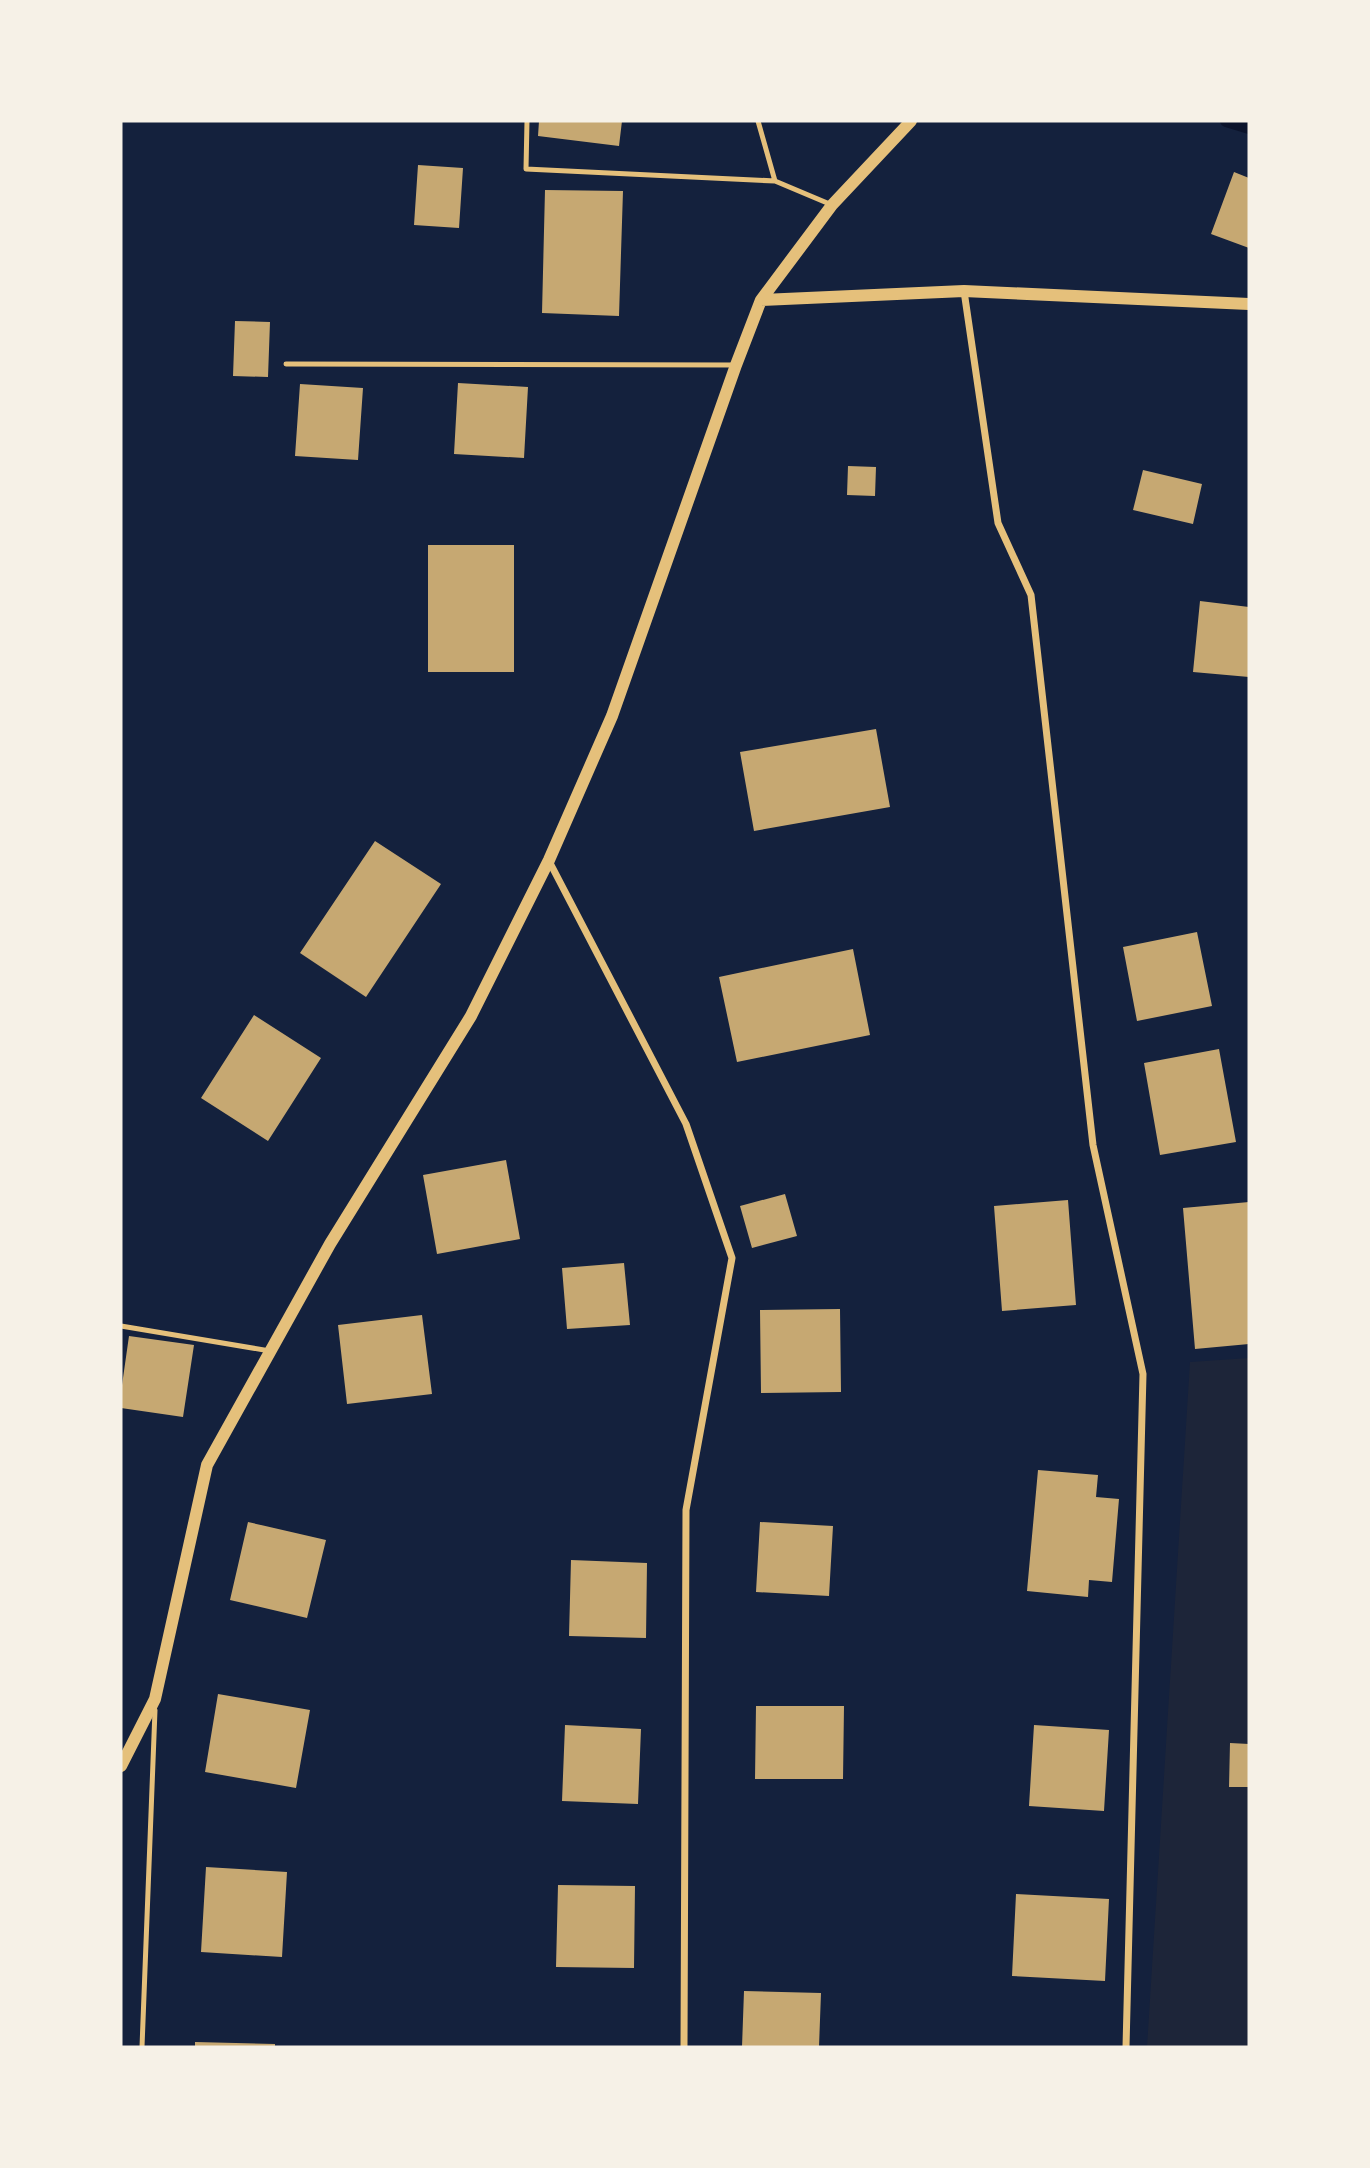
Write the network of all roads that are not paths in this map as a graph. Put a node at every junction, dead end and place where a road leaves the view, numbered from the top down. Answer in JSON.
{"nodes":[{"id":1,"x":527,"y":121,"type":"edge"},
{"id":2,"x":758,"y":121,"type":"edge"},
{"id":3,"x":911,"y":121,"type":"edge"},
{"id":4,"x":775,"y":181,"type":"junction"},
{"id":5,"x":832,"y":205,"type":"junction"},
{"id":6,"x":964,"y":291,"type":"junction"},
{"id":7,"x":761,"y":300,"type":"junction"},
{"id":8,"x":1249,"y":304,"type":"edge"},
{"id":9,"x":286,"y":364,"type":"dead end"},
{"id":10,"x":736,"y":365,"type":"junction"},
{"id":11,"x":549,"y":860,"type":"junction"},
{"id":12,"x":121,"y":1326,"type":"edge"},
{"id":13,"x":270,"y":1351,"type":"junction"},
{"id":14,"x":155,"y":1699,"type":"junction"},
{"id":15,"x":121,"y":1766,"type":"edge"},
{"id":16,"x":142,"y":2047,"type":"edge"},
{"id":17,"x":684,"y":2047,"type":"edge"},
{"id":18,"x":1126,"y":2047,"type":"edge"}],
"edges":[{"from":1,"to":4,"type":"lane"},
{"from":2,"to":4,"type":"lane"},
{"from":3,"to":5,"type":"street"},
{"from":4,"to":5,"type":"lane"},
{"from":5,"to":7,"type":"street"},
{"from":6,"to":7,"type":"street"},
{"from":6,"to":8,"type":"street"},
{"from":6,"to":18,"type":"street"},
{"from":7,"to":10,"type":"street"},
{"from":9,"to":10,"type":"lane"},
{"from":10,"to":11,"type":"street"},
{"from":11,"to":13,"type":"street"},
{"from":11,"to":17,"type":"street"},
{"from":12,"to":13,"type":"lane"},
{"from":13,"to":14,"type":"street"},
{"from":14,"to":15,"type":"street"},
{"from":14,"to":16,"type":"lane"}]}
